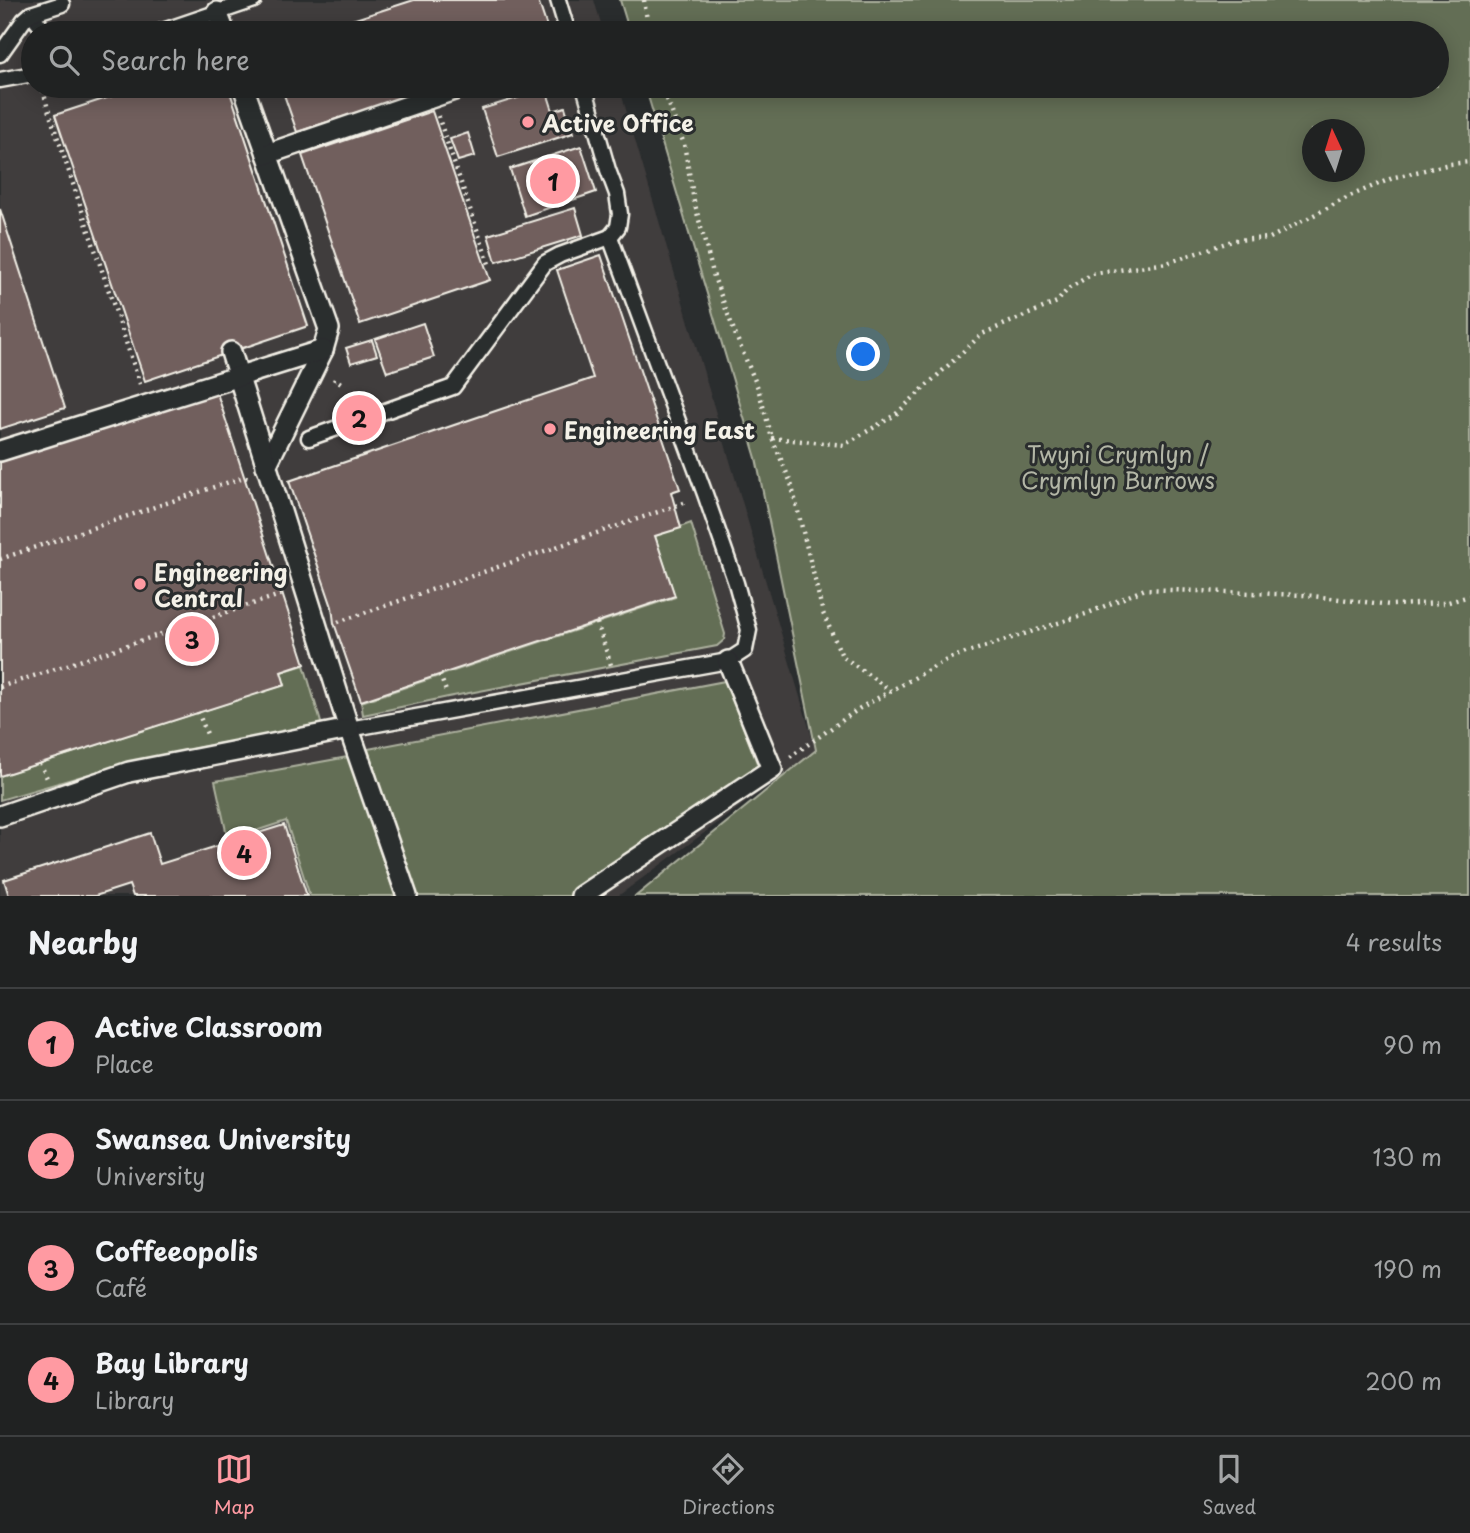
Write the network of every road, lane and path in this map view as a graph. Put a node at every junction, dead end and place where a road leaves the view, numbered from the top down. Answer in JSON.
{"nodes":[{"id":1,"x":254,"y":0,"type":"edge"},
{"id":2,"x":558,"y":0,"type":"edge"},
{"id":3,"x":644,"y":0,"type":"edge"},
{"id":4,"x":62,"y":4,"type":"dead end"},
{"id":5,"x":217,"y":12,"type":"junction"},
{"id":6,"x":31,"y":13,"type":"junction"},
{"id":7,"x":23,"y":21,"type":"edge"},
{"id":8,"x":37,"y":21,"type":"edge"},
{"id":9,"x":191,"y":21,"type":"edge"},
{"id":10,"x":220,"y":21,"type":"edge"},
{"id":11,"x":564,"y":21,"type":"edge"},
{"id":12,"x":647,"y":21,"type":"edge"},
{"id":13,"x":21,"y":24,"type":"edge"},
{"id":14,"x":0,"y":54,"type":"edge"},
{"id":15,"x":21,"y":76,"type":"edge"},
{"id":16,"x":0,"y":80,"type":"edge"},
{"id":17,"x":45,"y":98,"type":"edge"},
{"id":18,"x":247,"y":98,"type":"edge"},
{"id":19,"x":433,"y":98,"type":"joint"},
{"id":20,"x":587,"y":98,"type":"edge"},
{"id":21,"x":667,"y":98,"type":"edge"},
{"id":22,"x":267,"y":154,"type":"junction"},
{"id":23,"x":1470,"y":162,"type":"edge"},
{"id":24,"x":610,"y":237,"type":"junction"},
{"id":25,"x":489,"y":264,"type":"dead end"},
{"id":26,"x":323,"y":350,"type":"junction"},
{"id":27,"x":231,"y":352,"type":"dead end"},
{"id":28,"x":239,"y":377,"type":"junction"},
{"id":29,"x":147,"y":405,"type":"junction"},
{"id":30,"x":309,"y":438,"type":"dead end"},
{"id":31,"x":772,"y":438,"type":"junction"},
{"id":32,"x":0,"y":452,"type":"edge"},
{"id":33,"x":269,"y":475,"type":"junction"},
{"id":34,"x":705,"y":494,"type":"junction"},
{"id":35,"x":0,"y":559,"type":"edge"},
{"id":36,"x":304,"y":587,"type":"junction"},
{"id":37,"x":1470,"y":596,"type":"edge"},
{"id":38,"x":597,"y":623,"type":"dead end"},
{"id":39,"x":317,"y":629,"type":"junction"},
{"id":40,"x":728,"y":661,"type":"junction"},
{"id":41,"x":616,"y":681,"type":"junction"},
{"id":42,"x":0,"y":687,"type":"edge"},
{"id":43,"x":891,"y":691,"type":"junction"},
{"id":44,"x":349,"y":729,"type":"junction"},
{"id":45,"x":772,"y":769,"type":"junction"},
{"id":46,"x":0,"y":816,"type":"edge"},
{"id":47,"x":407,"y":896,"type":"edge"},
{"id":48,"x":580,"y":896,"type":"edge"}],
"edges":[{"from":1,"to":5,"type":"lane"},
{"from":2,"to":11,"type":"lane"},
{"from":3,"to":12,"type":"path"},
{"from":4,"to":6,"type":"lane"},
{"from":5,"to":9,"type":"lane"},
{"from":5,"to":10,"type":"street"},
{"from":6,"to":7,"type":"lane"},
{"from":6,"to":8,"type":"lane"},
{"from":13,"to":14,"type":"lane"},
{"from":15,"to":16,"type":"lane"},
{"from":17,"to":29,"type":"path"},
{"from":18,"to":22,"type":"street"},
{"from":19,"to":22,"type":"street"},
{"from":19,"to":25,"type":"path"},
{"from":20,"to":24,"type":"lane"},
{"from":21,"to":31,"type":"path"},
{"from":22,"to":26,"type":"street"},
{"from":23,"to":31,"type":"path"},
{"from":24,"to":30,"type":"lane"},
{"from":24,"to":34,"type":"lane"},
{"from":26,"to":28,"type":"street"},
{"from":26,"to":33,"type":"street"},
{"from":27,"to":28,"type":"street"},
{"from":28,"to":29,"type":"street"},
{"from":28,"to":33,"type":"street"},
{"from":29,"to":32,"type":"street"},
{"from":31,"to":43,"type":"path"},
{"from":33,"to":35,"type":"path"},
{"from":33,"to":36,"type":"street"},
{"from":34,"to":39,"type":"path"},
{"from":34,"to":40,"type":"lane"},
{"from":36,"to":39,"type":"street"},
{"from":36,"to":42,"type":"path"},
{"from":37,"to":43,"type":"path"},
{"from":38,"to":41,"type":"path"},
{"from":39,"to":44,"type":"street"},
{"from":40,"to":41,"type":"lane"},
{"from":40,"to":45,"type":"street"},
{"from":41,"to":44,"type":"lane"},
{"from":43,"to":45,"type":"path"},
{"from":44,"to":46,"type":"street"},
{"from":44,"to":47,"type":"street"},
{"from":45,"to":48,"type":"street"}]}
